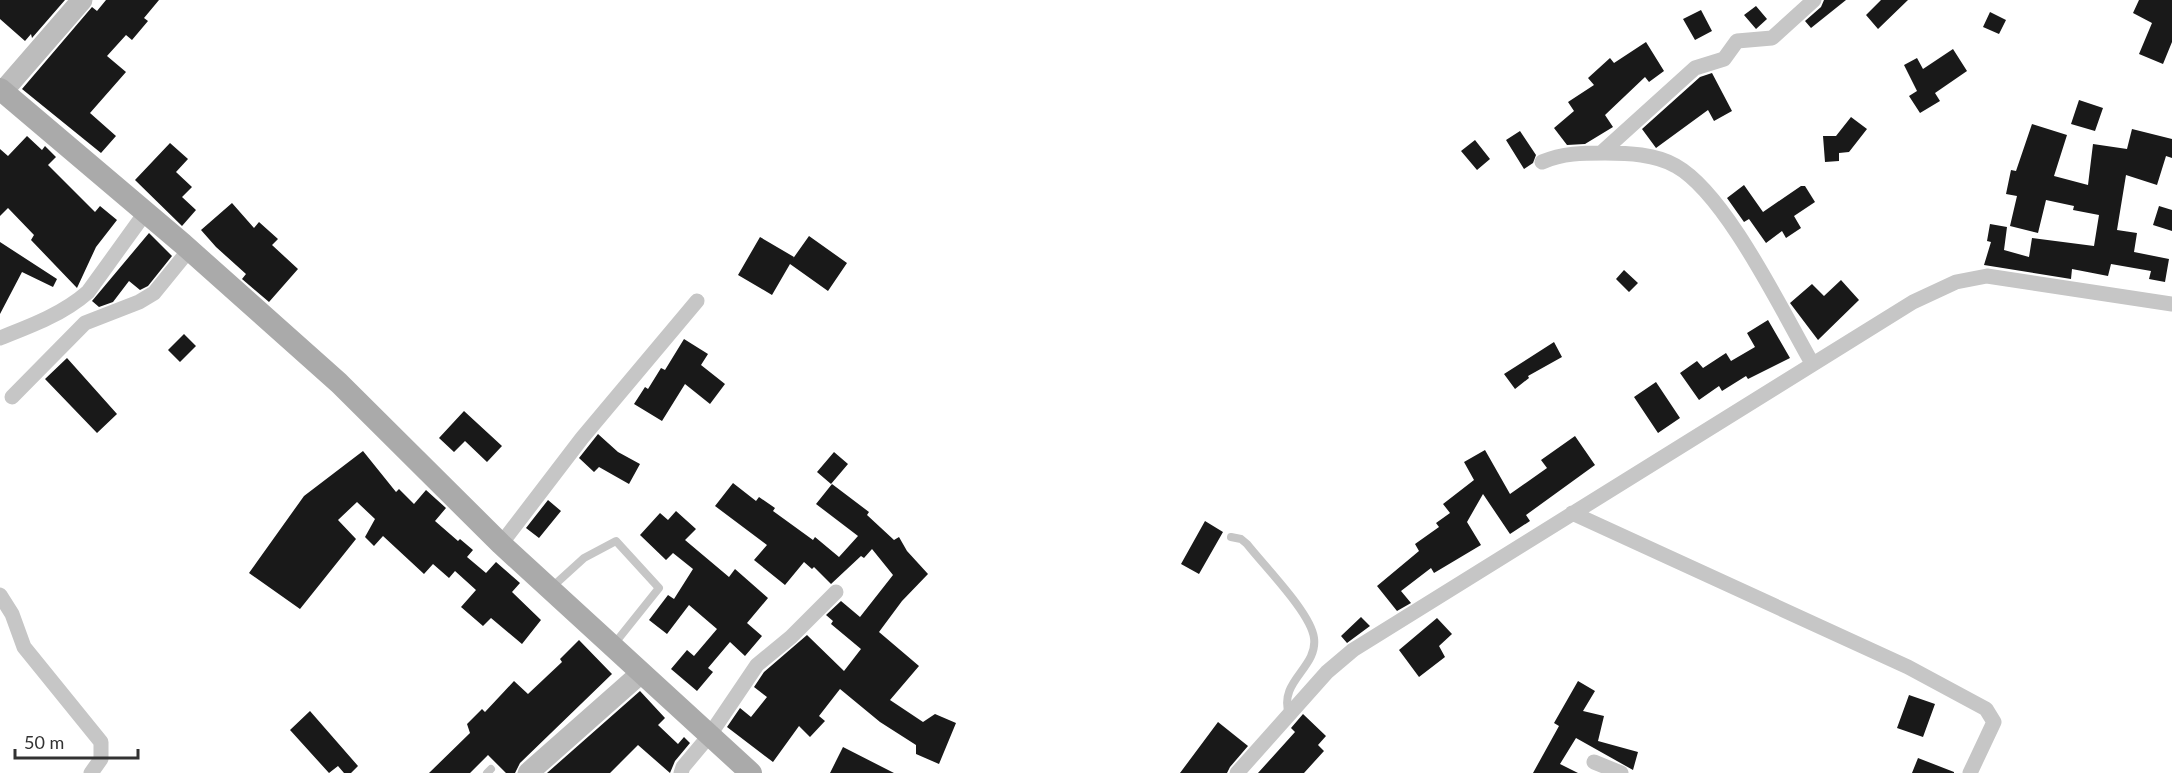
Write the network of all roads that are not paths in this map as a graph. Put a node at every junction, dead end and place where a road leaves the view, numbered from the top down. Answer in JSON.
{"nodes":[{"id":1,"x":82,"y":0,"type":"edge"},
{"id":2,"x":1814,"y":0,"type":"edge"},
{"id":3,"x":1,"y":90,"type":"edge"},
{"id":4,"x":1601,"y":153,"type":"junction"},
{"id":5,"x":1542,"y":162,"type":"dead end"},
{"id":6,"x":145,"y":213,"type":"junction"},
{"id":7,"x":189,"y":250,"type":"junction"},
{"id":8,"x":697,"y":301,"type":"dead end"},
{"id":9,"x":2172,"y":304,"type":"edge"},
{"id":10,"x":0,"y":338,"type":"edge"},
{"id":11,"x":1812,"y":363,"type":"junction"},
{"id":12,"x":12,"y":397,"type":"dead end"},
{"id":13,"x":1572,"y":513,"type":"junction"},
{"id":14,"x":1231,"y":537,"type":"dead end"},
{"id":15,"x":501,"y":544,"type":"junction"},
{"id":16,"x":550,"y":589,"type":"junction"},
{"id":17,"x":836,"y":592,"type":"dead end"},
{"id":18,"x":0,"y":595,"type":"edge"},
{"id":19,"x":612,"y":646,"type":"junction"},
{"id":20,"x":640,"y":674,"type":"junction"},
{"id":21,"x":1289,"y":714,"type":"junction"},
{"id":22,"x":709,"y":736,"type":"junction"},
{"id":23,"x":1594,"y":762,"type":"dead end"},
{"id":24,"x":91,"y":773,"type":"edge"},
{"id":25,"x":528,"y":773,"type":"edge"},
{"id":26,"x":681,"y":773,"type":"edge"},
{"id":27,"x":751,"y":773,"type":"edge"},
{"id":28,"x":1237,"y":773,"type":"edge"},
{"id":29,"x":1621,"y":773,"type":"edge"},
{"id":30,"x":1970,"y":773,"type":"edge"}],
"edges":[{"from":1,"to":3,"type":"street"},
{"from":2,"to":4,"type":"street"},
{"from":3,"to":6,"type":"main road"},
{"from":4,"to":5,"type":"street"},
{"from":4,"to":11,"type":"street"},
{"from":6,"to":7,"type":"main road"},
{"from":6,"to":10,"type":"street"},
{"from":7,"to":12,"type":"street"},
{"from":7,"to":15,"type":"main road"},
{"from":8,"to":15,"type":"street"},
{"from":9,"to":11,"type":"street"},
{"from":11,"to":13,"type":"street"},
{"from":13,"to":21,"type":"street"},
{"from":13,"to":30,"type":"street"},
{"from":14,"to":21,"type":"lane"},
{"from":15,"to":16,"type":"main road"},
{"from":16,"to":19,"type":"main road"},
{"from":16,"to":19,"type":"lane"},
{"from":17,"to":22,"type":"street"},
{"from":18,"to":24,"type":"street"},
{"from":19,"to":20,"type":"main road"},
{"from":20,"to":22,"type":"main road"},
{"from":20,"to":25,"type":"street"},
{"from":21,"to":28,"type":"street"},
{"from":22,"to":26,"type":"street"},
{"from":22,"to":27,"type":"main road"},
{"from":23,"to":29,"type":"street"}]}
